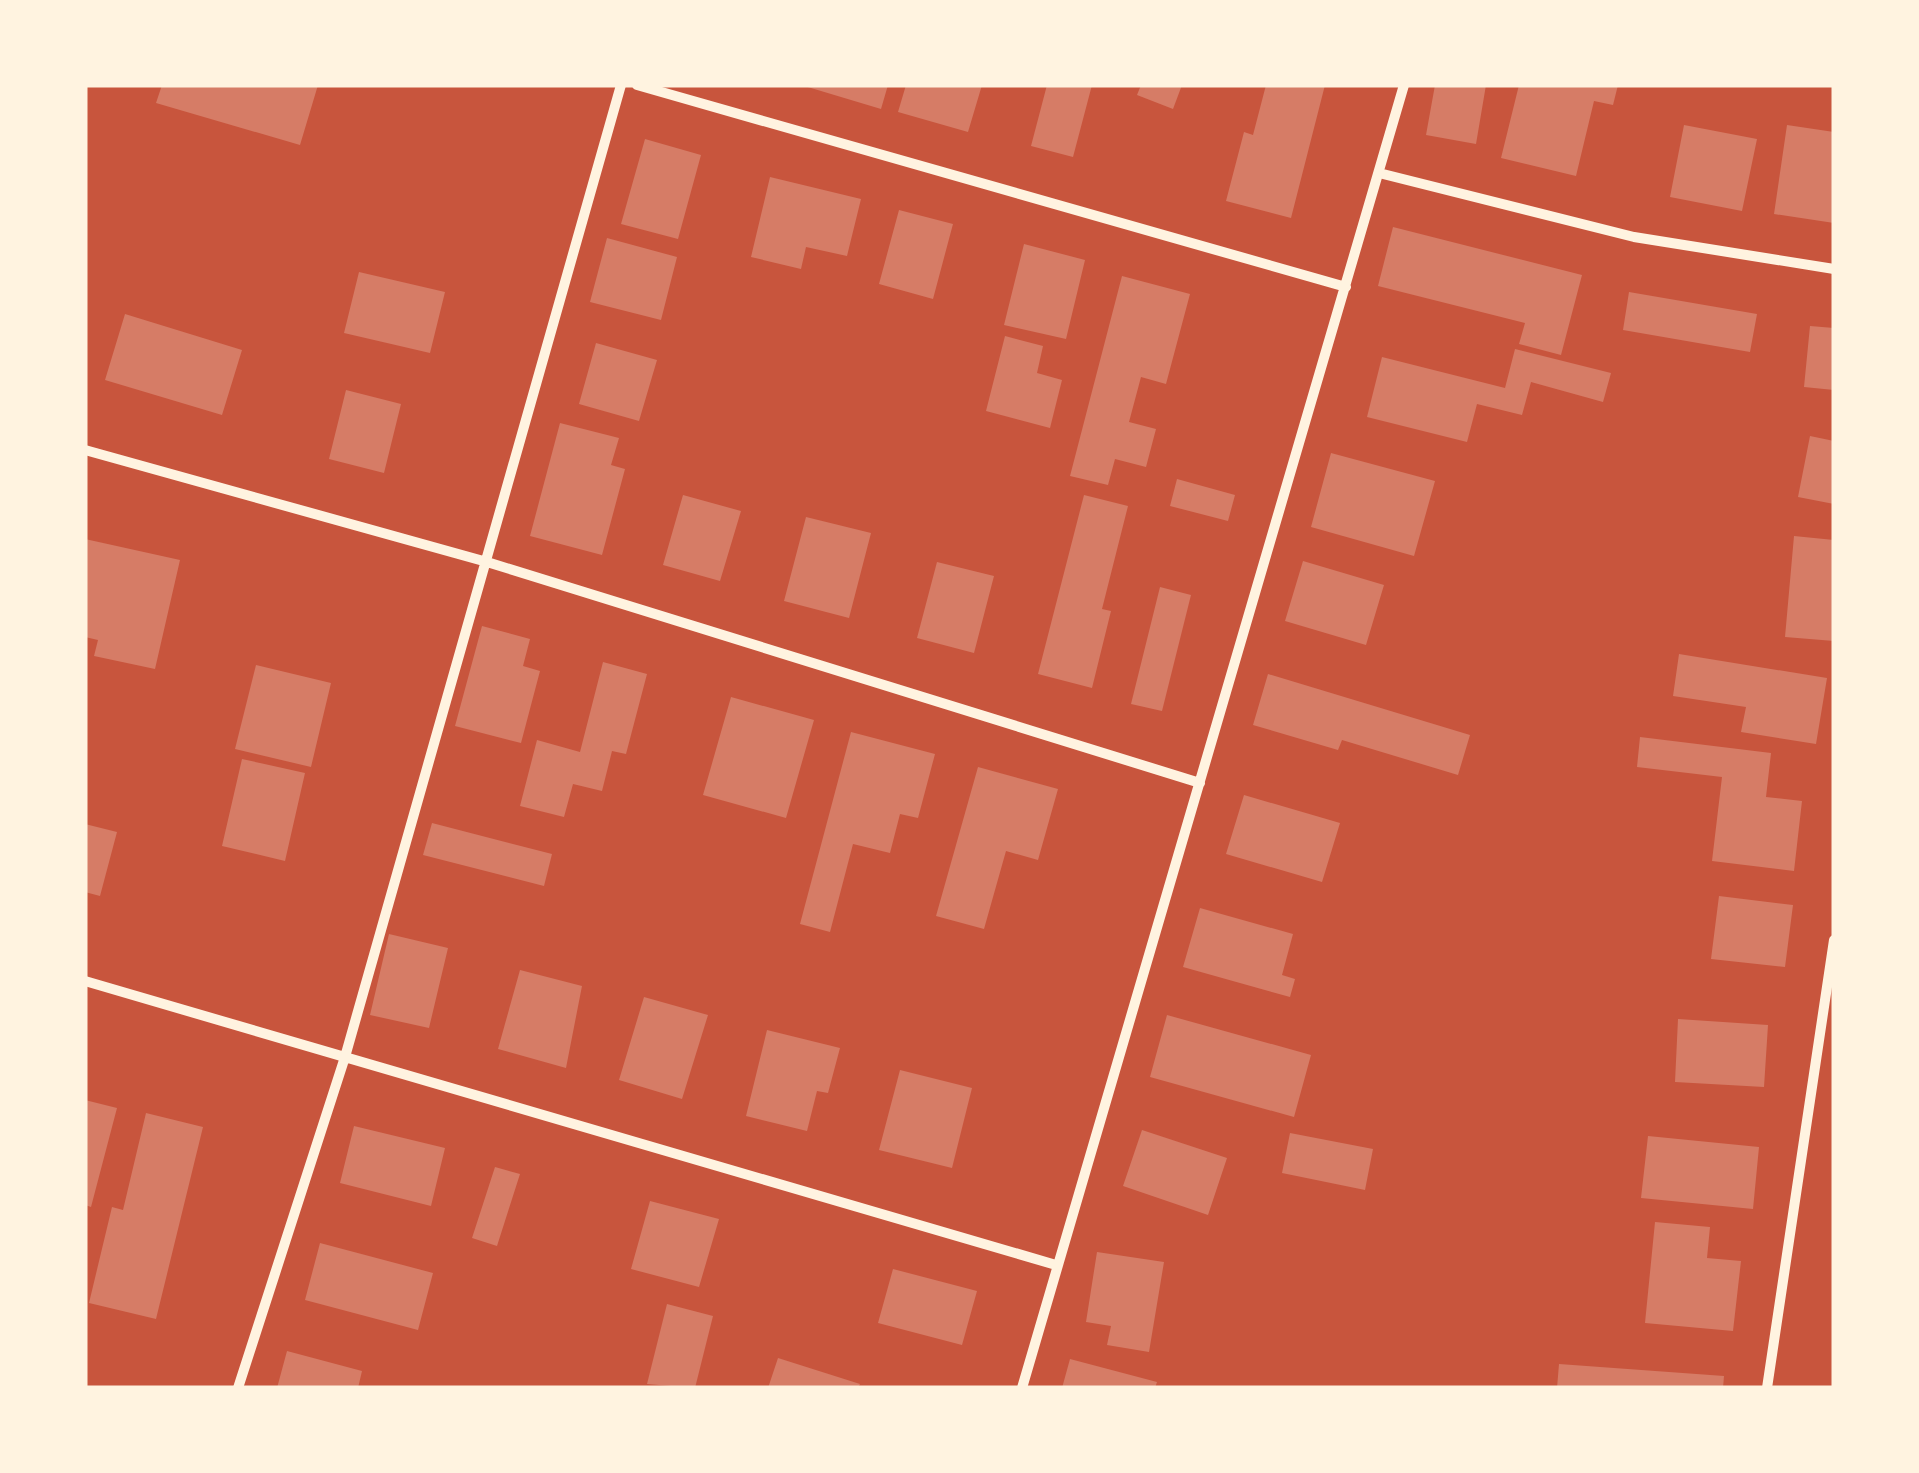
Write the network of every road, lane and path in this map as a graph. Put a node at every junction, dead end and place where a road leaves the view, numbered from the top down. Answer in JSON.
{"nodes":[{"id":1,"x":621,"y":85,"type":"edge"},
{"id":2,"x":637,"y":85,"type":"edge"},
{"id":3,"x":1404,"y":85,"type":"edge"},
{"id":4,"x":1379,"y":173,"type":"junction"},
{"id":5,"x":1834,"y":269,"type":"edge"},
{"id":6,"x":1346,"y":287,"type":"junction"},
{"id":7,"x":85,"y":450,"type":"edge"},
{"id":8,"x":487,"y":562,"type":"junction"},
{"id":9,"x":1200,"y":783,"type":"junction"},
{"id":10,"x":1834,"y":940,"type":"edge"},
{"id":11,"x":85,"y":981,"type":"edge"},
{"id":12,"x":346,"y":1057,"type":"junction"},
{"id":13,"x":1056,"y":1265,"type":"junction"},
{"id":14,"x":238,"y":1388,"type":"edge"},
{"id":15,"x":1022,"y":1388,"type":"edge"},
{"id":16,"x":1767,"y":1388,"type":"edge"}],
"edges":[{"from":1,"to":8,"type":"street"},
{"from":2,"to":6,"type":"street"},
{"from":3,"to":4,"type":"street"},
{"from":4,"to":5,"type":"street"},
{"from":4,"to":6,"type":"street"},
{"from":6,"to":9,"type":"street"},
{"from":7,"to":8,"type":"street"},
{"from":8,"to":9,"type":"street"},
{"from":8,"to":12,"type":"street"},
{"from":9,"to":13,"type":"street"},
{"from":10,"to":16,"type":"street"},
{"from":11,"to":12,"type":"street"},
{"from":12,"to":13,"type":"street"},
{"from":12,"to":14,"type":"street"},
{"from":13,"to":15,"type":"street"}]}
